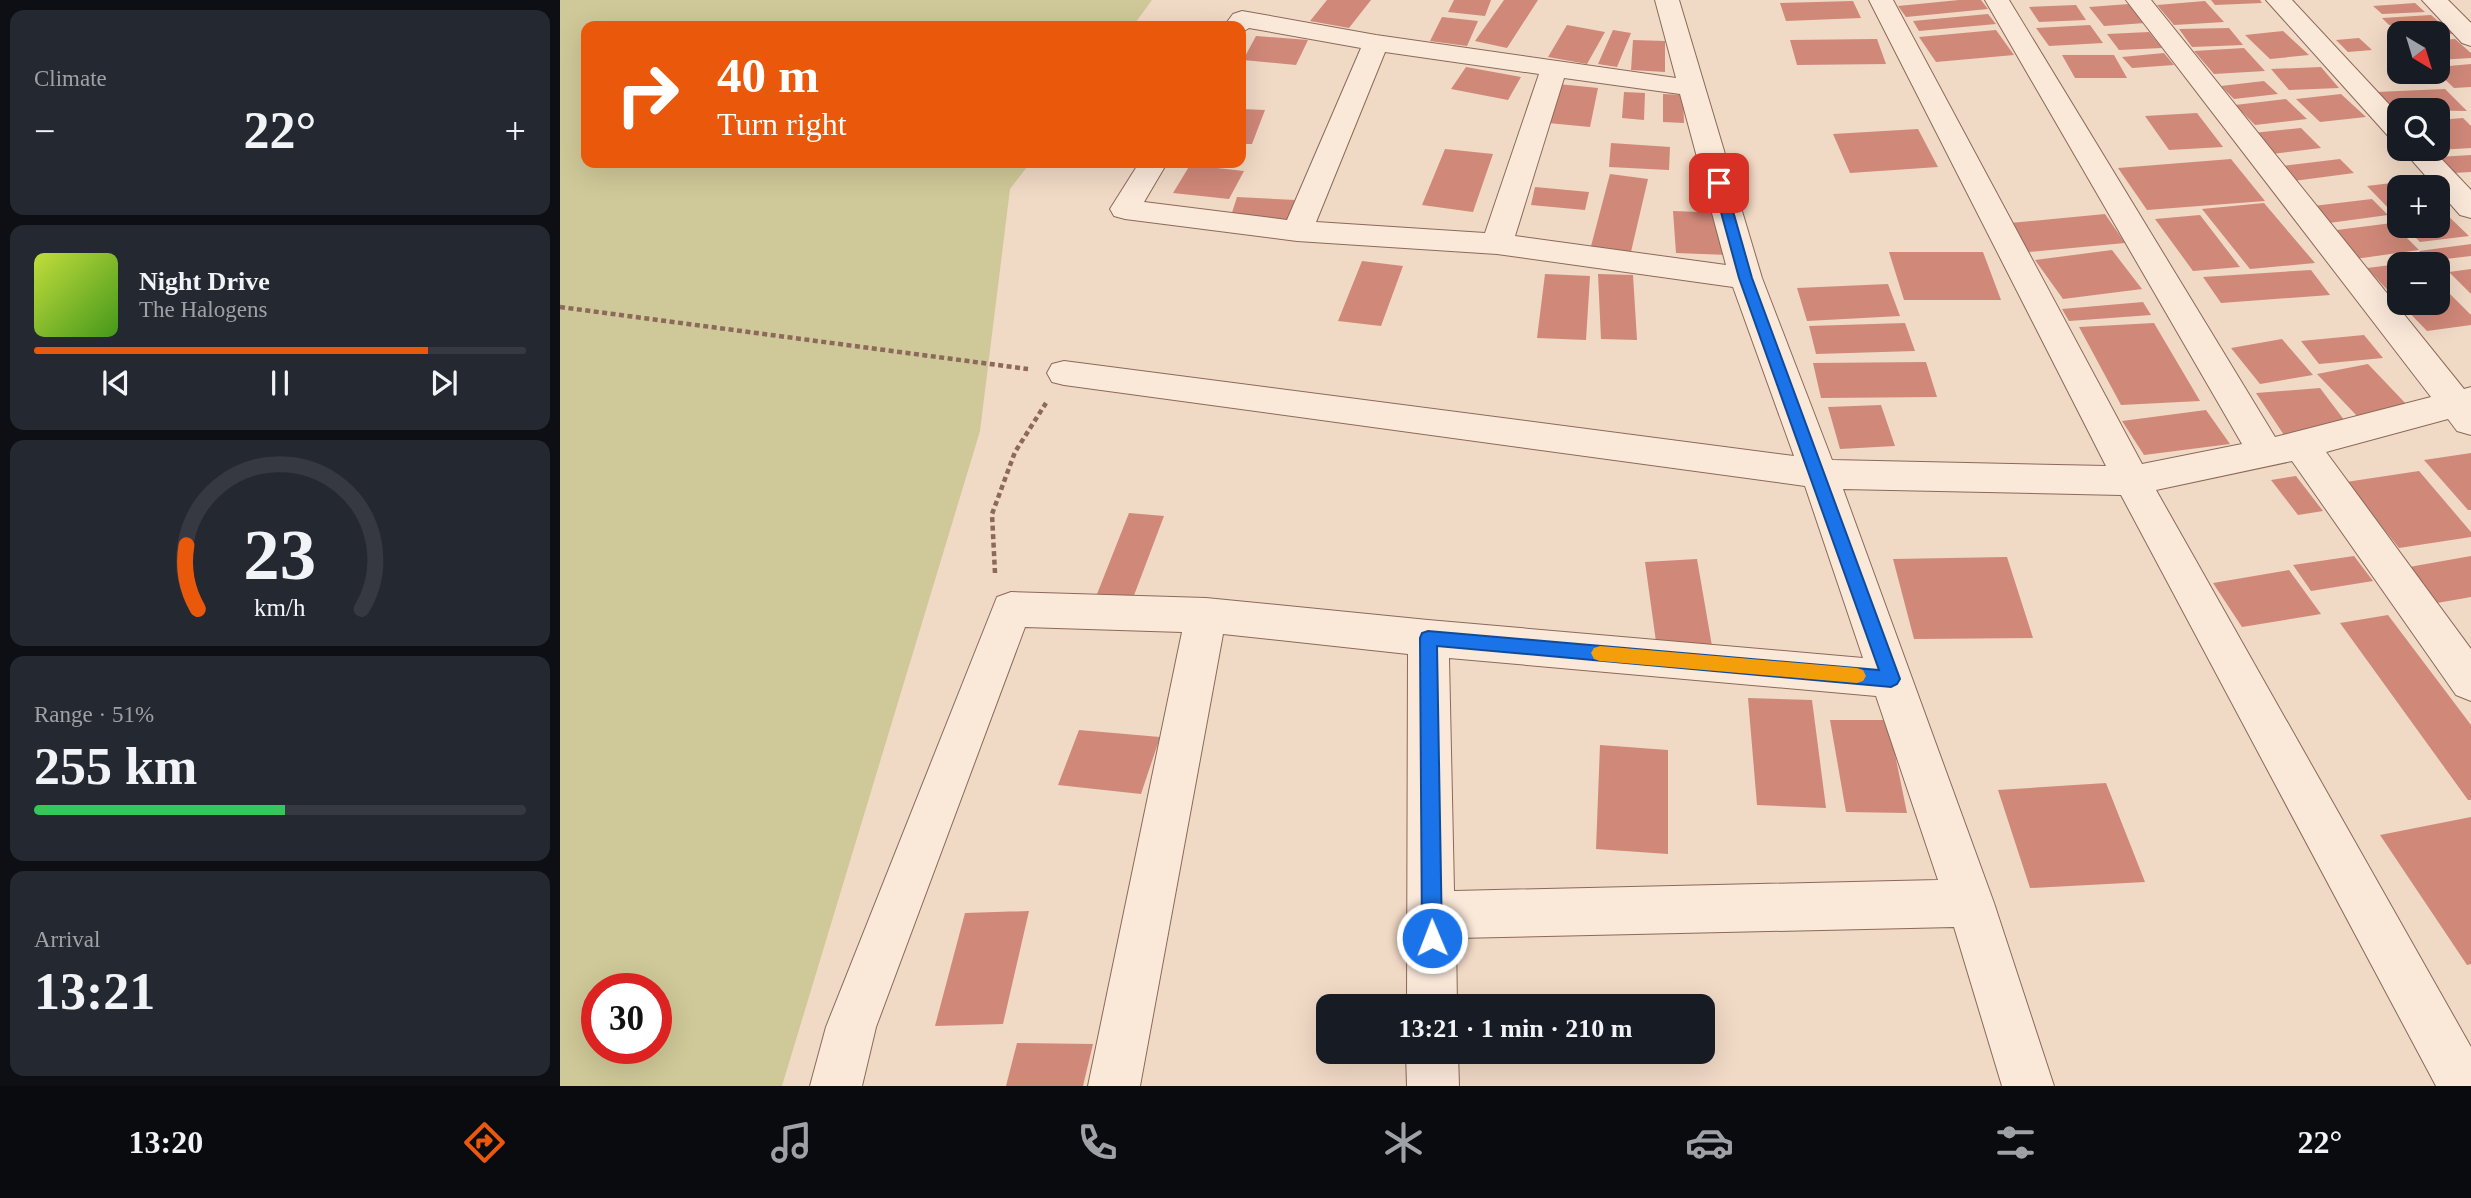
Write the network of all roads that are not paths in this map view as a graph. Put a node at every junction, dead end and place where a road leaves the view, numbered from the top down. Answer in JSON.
{"nodes":[{"id":1,"x":1667,"y":0,"type":"edge"},
{"id":2,"x":1881,"y":0,"type":"edge"},
{"id":3,"x":1997,"y":0,"type":"edge"},
{"id":4,"x":2138,"y":0,"type":"edge"},
{"id":5,"x":2278,"y":0,"type":"edge"},
{"id":6,"x":2434,"y":0,"type":"edge"},
{"id":7,"x":1241,"y":21,"type":"edge"},
{"id":8,"x":2471,"y":38,"type":"edge"},
{"id":9,"x":1376,"y":43,"type":"junction"},
{"id":10,"x":1554,"y":69,"type":"junction"},
{"id":11,"x":1692,"y":88,"type":"junction"},
{"id":12,"x":2387,"y":118,"type":"edge"},
{"id":13,"x":2427,"y":161,"type":"edge"},
{"id":14,"x":1150,"y":168,"type":"edge"},
{"id":15,"x":2471,"y":208,"type":"edge"},
{"id":16,"x":1297,"y":230,"type":"junction"},
{"id":17,"x":1497,"y":244,"type":"junction"},
{"id":18,"x":1746,"y":278,"type":"junction"},
{"id":19,"x":1064,"y":373,"type":"road end"},
{"id":20,"x":2466,"y":409,"type":"edge"},
{"id":21,"x":2284,"y":449,"type":"junction"},
{"id":22,"x":1819,"y":474,"type":"junction"},
{"id":23,"x":2132,"y":481,"type":"junction"},
{"id":24,"x":1206,"y":615,"type":"junction"},
{"id":25,"x":1428,"y":638,"type":"junction"},
{"id":26,"x":1891,"y":679,"type":"junction"},
{"id":27,"x":2471,"y":682,"type":"edge"},
{"id":28,"x":1970,"y":903,"type":"junction"},
{"id":29,"x":1432,"y":915,"type":"junction"},
{"id":30,"x":1432,"y":994,"type":"edge"},
{"id":31,"x":1432,"y":1064,"type":"edge"},
{"id":32,"x":836,"y":1086,"type":"edge"},
{"id":33,"x":1114,"y":1086,"type":"edge"},
{"id":34,"x":1433,"y":1086,"type":"edge"},
{"id":35,"x":2028,"y":1086,"type":"edge"},
{"id":36,"x":2464,"y":1086,"type":"edge"}],
"edges":[{"from":1,"to":11,"type":"street"},
{"from":2,"to":23,"type":"street"},
{"from":3,"to":21,"type":"street"},
{"from":4,"to":20,"type":"street"},
{"from":5,"to":12,"type":"street"},
{"from":6,"to":8,"type":"street"},
{"from":7,"to":9,"type":"street"},
{"from":9,"to":10,"type":"street"},
{"from":9,"to":16,"type":"street"},
{"from":10,"to":11,"type":"street"},
{"from":10,"to":17,"type":"street"},
{"from":11,"to":18,"type":"street"},
{"from":13,"to":15,"type":"street"},
{"from":14,"to":16,"type":"street"},
{"from":16,"to":17,"type":"street"},
{"from":17,"to":18,"type":"street"},
{"from":18,"to":22,"type":"street"},
{"from":19,"to":22,"type":"street"},
{"from":20,"to":21,"type":"street"},
{"from":21,"to":23,"type":"street"},
{"from":21,"to":27,"type":"street"},
{"from":22,"to":23,"type":"street"},
{"from":22,"to":26,"type":"street"},
{"from":23,"to":36,"type":"street"},
{"from":24,"to":25,"type":"street"},
{"from":24,"to":32,"type":"street"},
{"from":24,"to":33,"type":"street"},
{"from":25,"to":26,"type":"street"},
{"from":25,"to":29,"type":"street"},
{"from":26,"to":28,"type":"street"},
{"from":28,"to":29,"type":"street"},
{"from":28,"to":35,"type":"street"},
{"from":29,"to":30,"type":"street"},
{"from":31,"to":34,"type":"street"}]}
